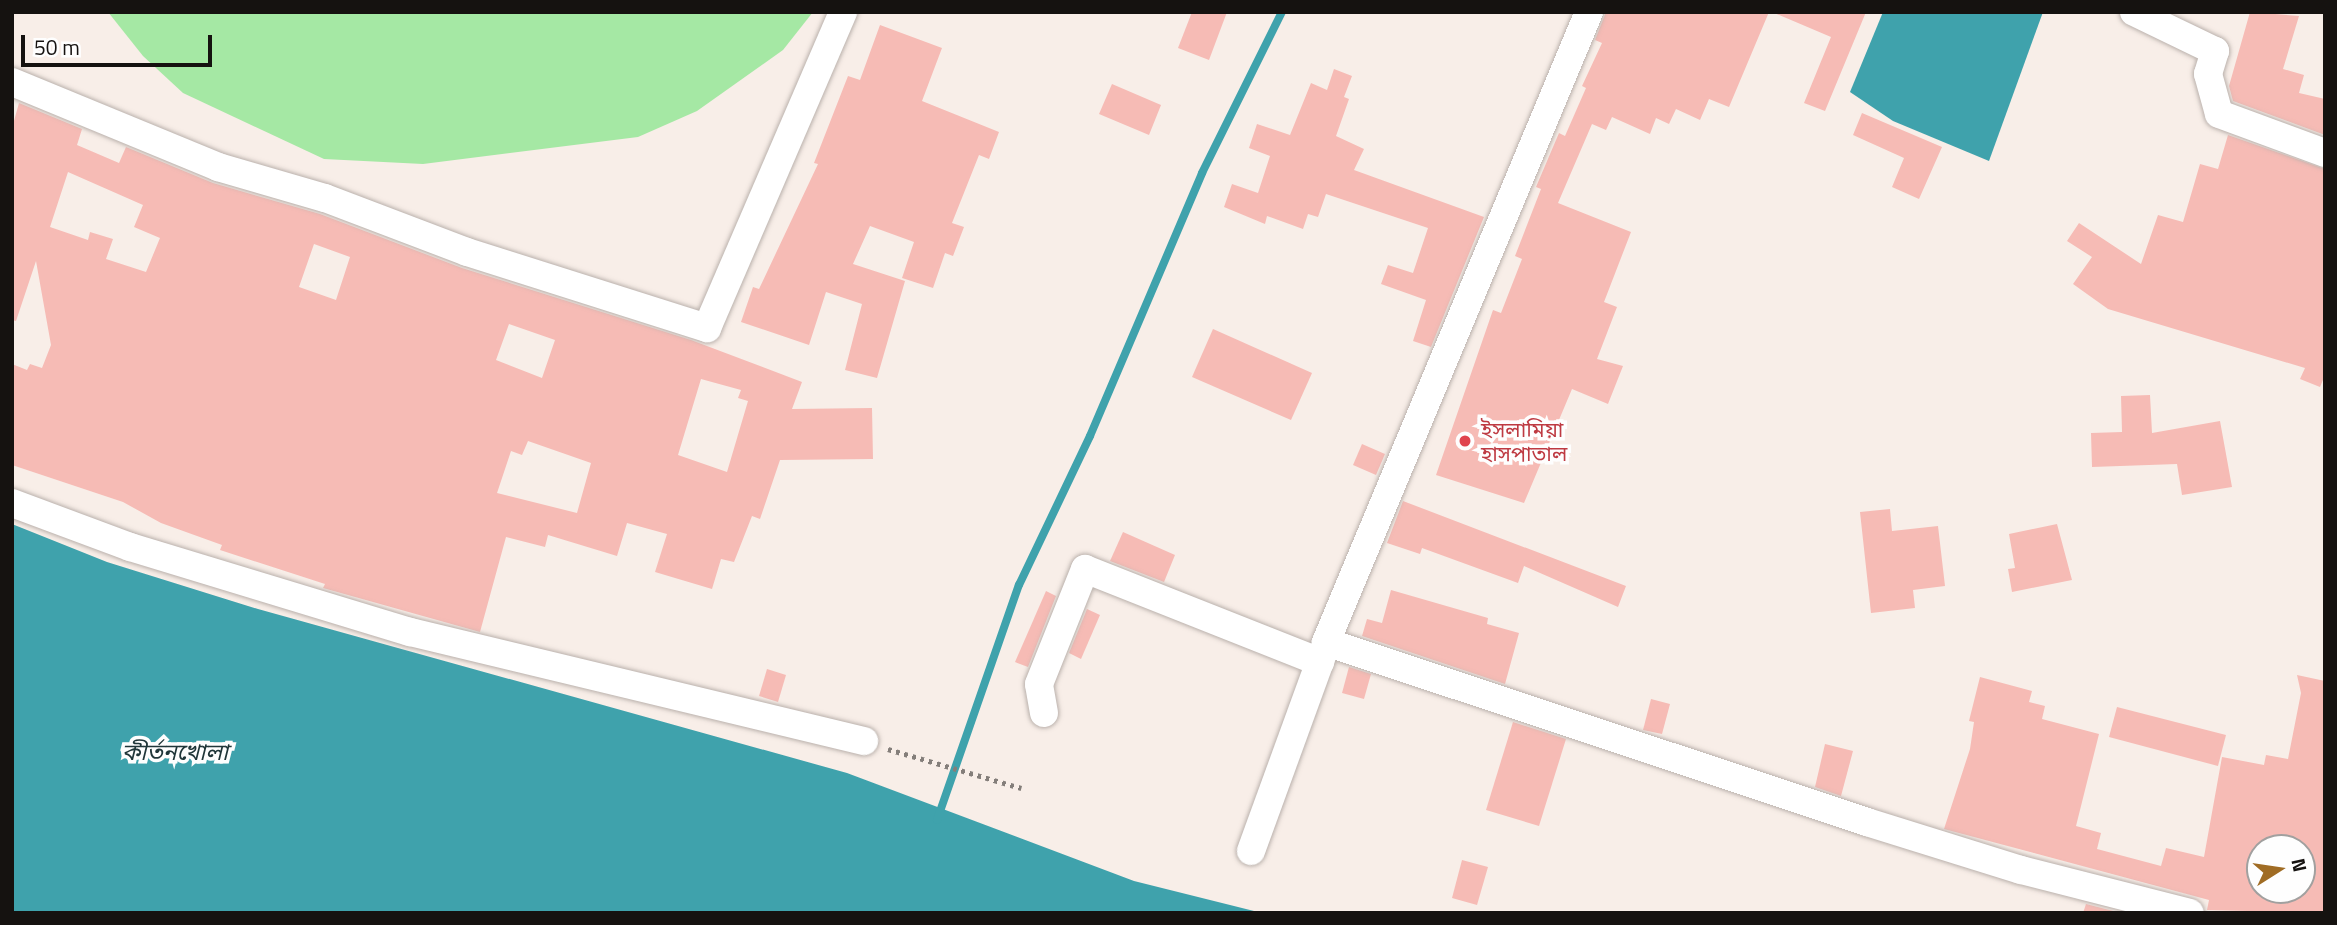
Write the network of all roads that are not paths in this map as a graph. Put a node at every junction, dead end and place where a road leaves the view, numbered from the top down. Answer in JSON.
{"nodes":[{"id":1,"x":843,"y":12,"type":"edge"},
{"id":2,"x":1589,"y":12,"type":"edge"},
{"id":3,"x":2134,"y":12,"type":"edge"},
{"id":4,"x":12,"y":82,"type":"edge"},
{"id":5,"x":2325,"y":153,"type":"edge"},
{"id":6,"x":12,"y":503,"type":"edge"},
{"id":7,"x":1323,"y":652,"type":"junction"},
{"id":8,"x":1044,"y":713,"type":"dead end"},
{"id":9,"x":864,"y":741,"type":"road end"},
{"id":10,"x":1251,"y":851,"type":"dead end"},
{"id":11,"x":2190,"y":913,"type":"edge"}],
"edges":[{"from":1,"to":4,"type":"street"},
{"from":2,"to":7,"type":"street"},
{"from":3,"to":5,"type":"street"},
{"from":6,"to":9,"type":"street"},
{"from":7,"to":8,"type":"street"},
{"from":7,"to":10,"type":"street"},
{"from":7,"to":11,"type":"street"}]}
